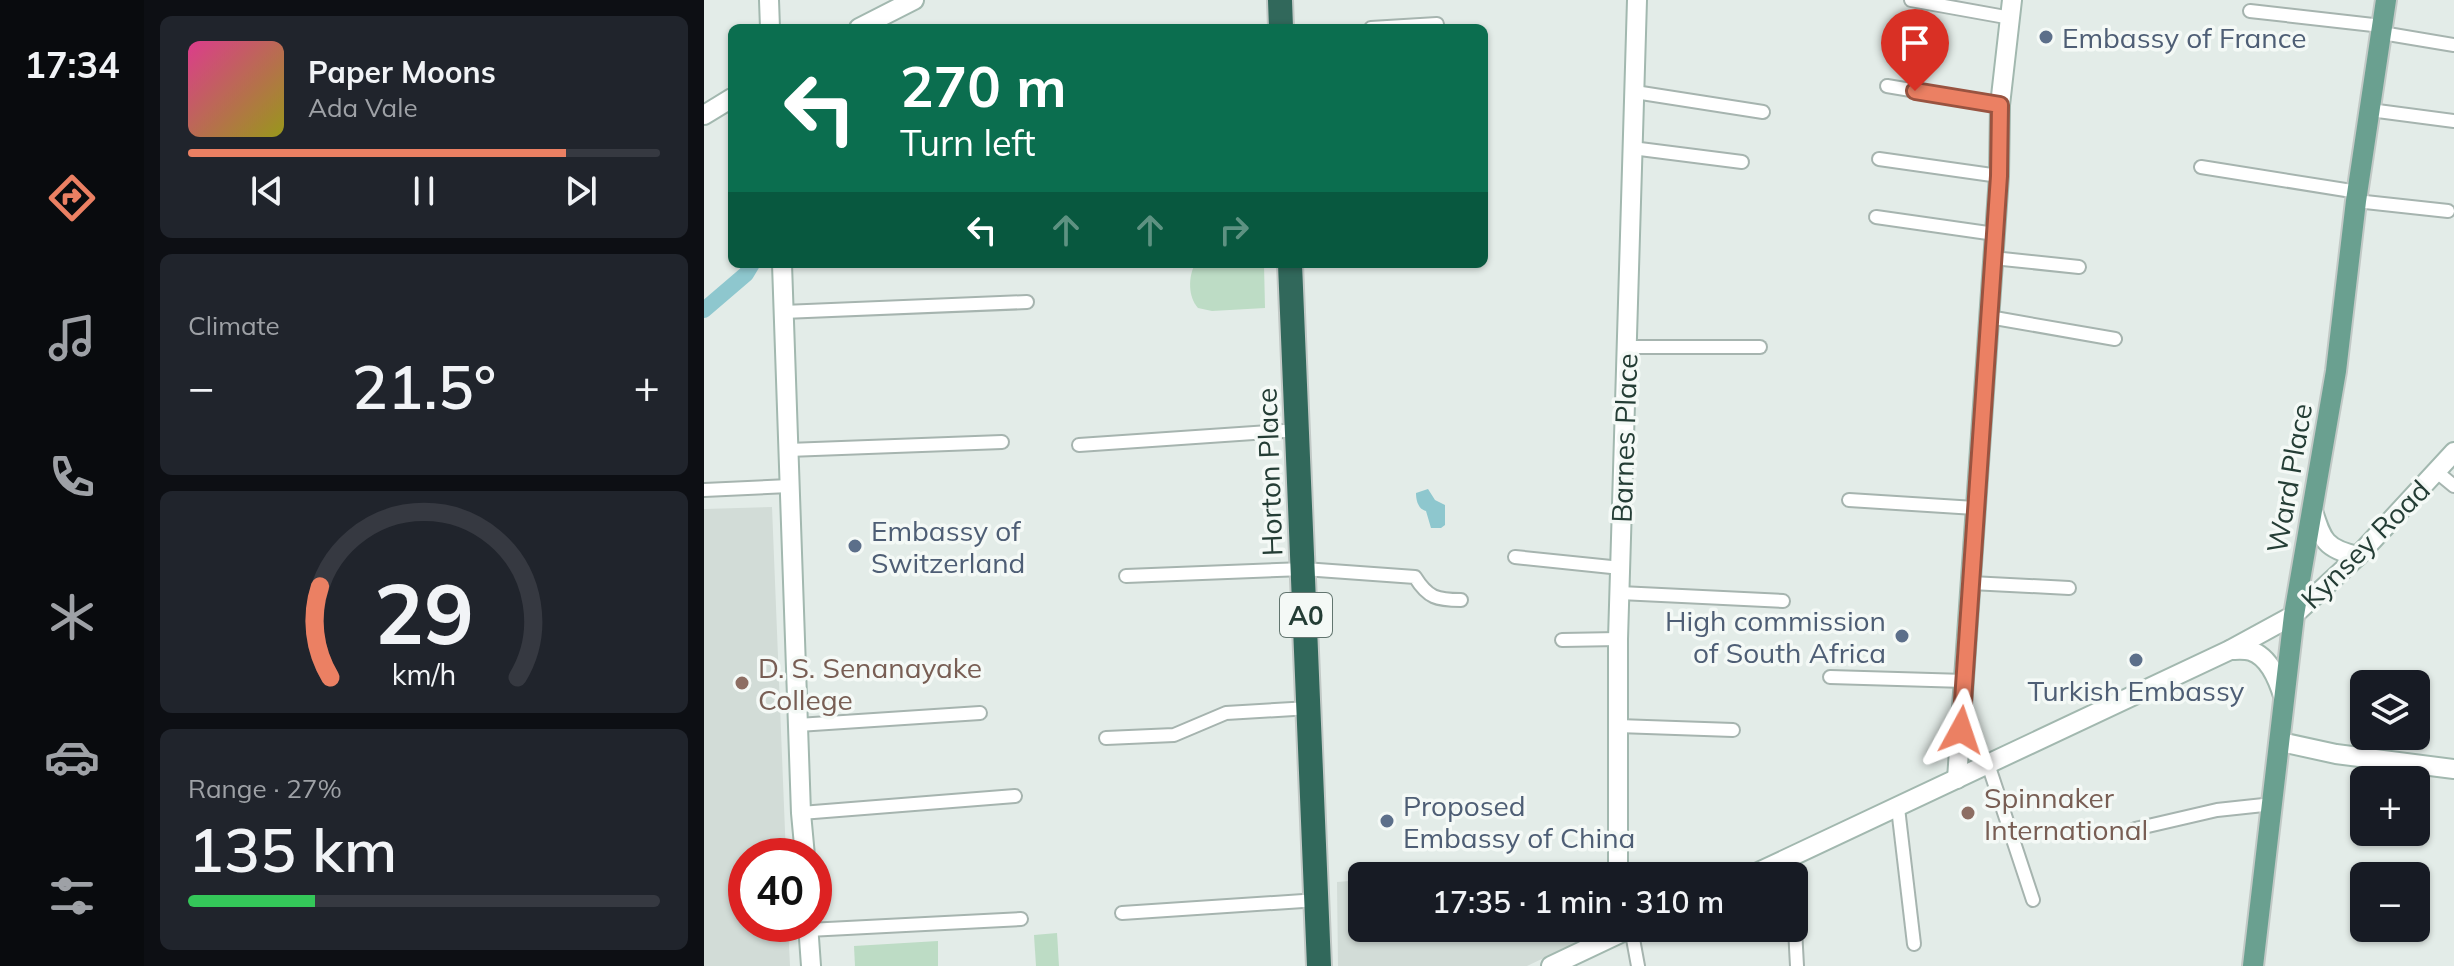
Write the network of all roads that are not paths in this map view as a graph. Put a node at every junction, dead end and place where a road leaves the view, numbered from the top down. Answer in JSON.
{"nodes":[{"id":1,"x":769,"y":0,"type":"edge"},
{"id":2,"x":914,"y":0,"type":"edge"},
{"id":3,"x":1280,"y":0,"type":"edge"},
{"id":4,"x":1637,"y":0,"type":"edge"},
{"id":5,"x":1911,"y":0,"type":"edge"},
{"id":6,"x":2386,"y":0,"type":"edge"},
{"id":7,"x":2011,"y":9,"type":"edge"},
{"id":8,"x":2250,"y":11,"type":"dead end"},
{"id":9,"x":770,"y":24,"type":"edge"},
{"id":10,"x":867,"y":24,"type":"edge"},
{"id":11,"x":1281,"y":24,"type":"edge"},
{"id":12,"x":2382,"y":30,"type":"junction"},
{"id":13,"x":2454,"y":45,"type":"edge"},
{"id":14,"x":1887,"y":86,"type":"dead end"},
{"id":15,"x":1635,"y":92,"type":"junction"},
{"id":16,"x":728,"y":100,"type":"edge"},
{"id":17,"x":2000,"y":105,"type":"junction"},
{"id":18,"x":2370,"y":110,"type":"junction"},
{"id":19,"x":1763,"y":112,"type":"dead end"},
{"id":20,"x":704,"y":115,"type":"edge"},
{"id":21,"x":2454,"y":121,"type":"edge"},
{"id":22,"x":1632,"y":148,"type":"junction"},
{"id":23,"x":1879,"y":159,"type":"dead end"},
{"id":24,"x":1742,"y":162,"type":"dead end"},
{"id":25,"x":2201,"y":167,"type":"dead end"},
{"id":26,"x":1999,"y":176,"type":"junction"},
{"id":27,"x":2357,"y":196,"type":"junction"},
{"id":28,"x":2448,"y":211,"type":"dead end"},
{"id":29,"x":1876,"y":217,"type":"dead end"},
{"id":30,"x":1995,"y":234,"type":"junction"},
{"id":31,"x":1993,"y":258,"type":"junction"},
{"id":32,"x":2079,"y":267,"type":"dead end"},
{"id":33,"x":782,"y":268,"type":"edge"},
{"id":34,"x":1290,"y":268,"type":"edge"},
{"id":35,"x":1027,"y":302,"type":"dead end"},
{"id":36,"x":783,"y":312,"type":"junction"},
{"id":37,"x":1989,"y":317,"type":"junction"},
{"id":38,"x":2115,"y":339,"type":"dead end"},
{"id":39,"x":1627,"y":347,"type":"junction"},
{"id":40,"x":1760,"y":347,"type":"dead end"},
{"id":41,"x":1298,"y":430,"type":"junction"},
{"id":42,"x":1002,"y":442,"type":"dead end"},
{"id":43,"x":1079,"y":445,"type":"dead end"},
{"id":44,"x":788,"y":450,"type":"junction"},
{"id":45,"x":2454,"y":452,"type":"edge"},
{"id":46,"x":2437,"y":472,"type":"junction"},
{"id":47,"x":789,"y":486,"type":"junction"},
{"id":48,"x":2454,"y":486,"type":"edge"},
{"id":49,"x":704,"y":490,"type":"edge"},
{"id":50,"x":1849,"y":500,"type":"dead end"},
{"id":51,"x":1975,"y":508,"type":"junction"},
{"id":52,"x":2312,"y":508,"type":"junction"},
{"id":53,"x":2358,"y":556,"type":"junction"},
{"id":54,"x":1515,"y":557,"type":"dead end"},
{"id":55,"x":1621,"y":568,"type":"junction"},
{"id":56,"x":1304,"y":569,"type":"junction"},
{"id":57,"x":1126,"y":576,"type":"dead end"},
{"id":58,"x":1971,"y":583,"type":"junction"},
{"id":59,"x":2069,"y":588,"type":"dead end"},
{"id":60,"x":1620,"y":593,"type":"junction"},
{"id":61,"x":1461,"y":600,"type":"dead end"},
{"id":62,"x":1783,"y":601,"type":"dead end"},
{"id":63,"x":2294,"y":615,"type":"junction"},
{"id":64,"x":1618,"y":639,"type":"junction"},
{"id":65,"x":1562,"y":640,"type":"dead end"},
{"id":66,"x":2230,"y":650,"type":"junction"},
{"id":67,"x":1830,"y":677,"type":"dead end"},
{"id":68,"x":1965,"y":681,"type":"junction"},
{"id":69,"x":2285,"y":702,"type":"junction"},
{"id":70,"x":1310,"y":708,"type":"junction"},
{"id":71,"x":980,"y":713,"type":"dead end"},
{"id":72,"x":798,"y":725,"type":"junction"},
{"id":73,"x":1618,"y":726,"type":"junction"},
{"id":74,"x":1733,"y":730,"type":"dead end"},
{"id":75,"x":1106,"y":738,"type":"dead end"},
{"id":76,"x":2281,"y":742,"type":"junction"},
{"id":77,"x":1988,"y":764,"type":"junction"},
{"id":78,"x":2454,"y":769,"type":"edge"},
{"id":79,"x":1957,"y":779,"type":"junction"},
{"id":80,"x":1015,"y":796,"type":"dead end"},
{"id":81,"x":2273,"y":804,"type":"junction"},
{"id":82,"x":1898,"y":808,"type":"junction"},
{"id":83,"x":801,"y":813,"type":"junction"},
{"id":84,"x":2135,"y":829,"type":"dead end"},
{"id":85,"x":803,"y":838,"type":"edge"},
{"id":86,"x":1618,"y":862,"type":"edge"},
{"id":87,"x":1800,"y":862,"type":"edge"},
{"id":88,"x":1318,"y":900,"type":"junction"},
{"id":89,"x":2033,"y":900,"type":"dead end"},
{"id":90,"x":1122,"y":913,"type":"dead end"},
{"id":91,"x":1021,"y":919,"type":"dead end"},
{"id":92,"x":832,"y":926,"type":"edge"},
{"id":93,"x":809,"y":942,"type":"edge"},
{"id":94,"x":1598,"y":942,"type":"edge"},
{"id":95,"x":1629,"y":942,"type":"edge"},
{"id":96,"x":1796,"y":942,"type":"edge"},
{"id":97,"x":1914,"y":944,"type":"dead end"},
{"id":98,"x":811,"y":966,"type":"edge"},
{"id":99,"x":1319,"y":966,"type":"edge"},
{"id":100,"x":1551,"y":966,"type":"edge"},
{"id":101,"x":1638,"y":966,"type":"edge"},
{"id":102,"x":1797,"y":966,"type":"edge"},
{"id":103,"x":2253,"y":966,"type":"edge"}],
"edges":[{"from":1,"to":9,"type":"street"},
{"from":2,"to":10,"type":"street"},
{"from":3,"to":11,"type":"highway"},
{"from":4,"to":15,"type":"street","name":"Barnes Place"},
{"from":5,"to":7,"type":"street"},
{"from":6,"to":12,"type":"main road","name":"Ward Place"},
{"from":7,"to":17,"type":"street"},
{"from":8,"to":12,"type":"street"},
{"from":12,"to":13,"type":"street"},
{"from":12,"to":18,"type":"main road","name":"Ward Place"},
{"from":14,"to":17,"type":"street"},
{"from":15,"to":19,"type":"street"},
{"from":15,"to":22,"type":"street","name":"Barnes Place"},
{"from":16,"to":20,"type":"street"},
{"from":17,"to":26,"type":"street"},
{"from":18,"to":21,"type":"street"},
{"from":18,"to":27,"type":"main road","name":"Ward Place"},
{"from":22,"to":24,"type":"street"},
{"from":22,"to":39,"type":"street","name":"Barnes Place"},
{"from":23,"to":26,"type":"street"},
{"from":25,"to":27,"type":"street"},
{"from":26,"to":30,"type":"street"},
{"from":27,"to":28,"type":"street"},
{"from":27,"to":52,"type":"main road","name":"Ward Place"},
{"from":29,"to":30,"type":"street"},
{"from":30,"to":31,"type":"street"},
{"from":31,"to":32,"type":"street"},
{"from":31,"to":37,"type":"street"},
{"from":33,"to":36,"type":"street"},
{"from":34,"to":41,"type":"highway","name":"Horton Place","number":"A0"},
{"from":35,"to":36,"type":"street"},
{"from":36,"to":44,"type":"street"},
{"from":37,"to":38,"type":"street"},
{"from":37,"to":51,"type":"street"},
{"from":39,"to":40,"type":"street"},
{"from":39,"to":55,"type":"street","name":"Barnes Place"},
{"from":41,"to":43,"type":"street"},
{"from":41,"to":56,"type":"highway","name":"Horton Place","number":"A0"},
{"from":42,"to":44,"type":"street"},
{"from":44,"to":47,"type":"street"},
{"from":45,"to":46,"type":"street","name":"Kynsey Road"},
{"from":46,"to":48,"type":"street"},
{"from":46,"to":53,"type":"street","name":"Kynsey Road"},
{"from":47,"to":49,"type":"street"},
{"from":47,"to":72,"type":"street"},
{"from":50,"to":51,"type":"street"},
{"from":51,"to":58,"type":"street"},
{"from":52,"to":53,"type":"street"},
{"from":52,"to":63,"type":"main road","name":"Ward Place"},
{"from":53,"to":63,"type":"street","name":"Kynsey Road"},
{"from":54,"to":55,"type":"street"},
{"from":55,"to":60,"type":"street","name":"Barnes Place"},
{"from":56,"to":57,"type":"street"},
{"from":56,"to":61,"type":"street"},
{"from":56,"to":70,"type":"highway","name":"Horton Place","number":"A0"},
{"from":58,"to":59,"type":"street"},
{"from":58,"to":68,"type":"street"},
{"from":60,"to":62,"type":"street"},
{"from":60,"to":64,"type":"street","name":"Barnes Place"},
{"from":63,"to":66,"type":"street","name":"Kynsey Road"},
{"from":63,"to":69,"type":"main road","name":"Ward Place"},
{"from":64,"to":65,"type":"street"},
{"from":64,"to":73,"type":"street","name":"Barnes Place"},
{"from":66,"to":69,"type":"street"},
{"from":66,"to":77,"type":"street","name":"Kynsey Road"},
{"from":67,"to":68,"type":"street"},
{"from":68,"to":79,"type":"street"},
{"from":69,"to":76,"type":"main road","name":"Ward Place"},
{"from":70,"to":75,"type":"street"},
{"from":70,"to":88,"type":"highway","name":"Horton Place","number":"A0"},
{"from":71,"to":72,"type":"street"},
{"from":72,"to":83,"type":"street"},
{"from":73,"to":74,"type":"street"},
{"from":73,"to":86,"type":"street","name":"Barnes Place"},
{"from":76,"to":78,"type":"street"},
{"from":76,"to":81,"type":"main road","name":"Ward Place"},
{"from":77,"to":79,"type":"street","name":"Kynsey Road"},
{"from":77,"to":89,"type":"street"},
{"from":79,"to":82,"type":"street","name":"Kynsey Road"},
{"from":80,"to":83,"type":"street"},
{"from":81,"to":84,"type":"street"},
{"from":81,"to":103,"type":"main road","name":"Ward Place"},
{"from":82,"to":87,"type":"street","name":"Kynsey Road"},
{"from":82,"to":97,"type":"street"},
{"from":83,"to":85,"type":"street"},
{"from":88,"to":90,"type":"street"},
{"from":88,"to":99,"type":"highway","name":"Horton Place","number":"A0"},
{"from":91,"to":92,"type":"street"},
{"from":93,"to":98,"type":"street"},
{"from":94,"to":100,"type":"street"},
{"from":95,"to":101,"type":"street"},
{"from":96,"to":102,"type":"street"}]}
